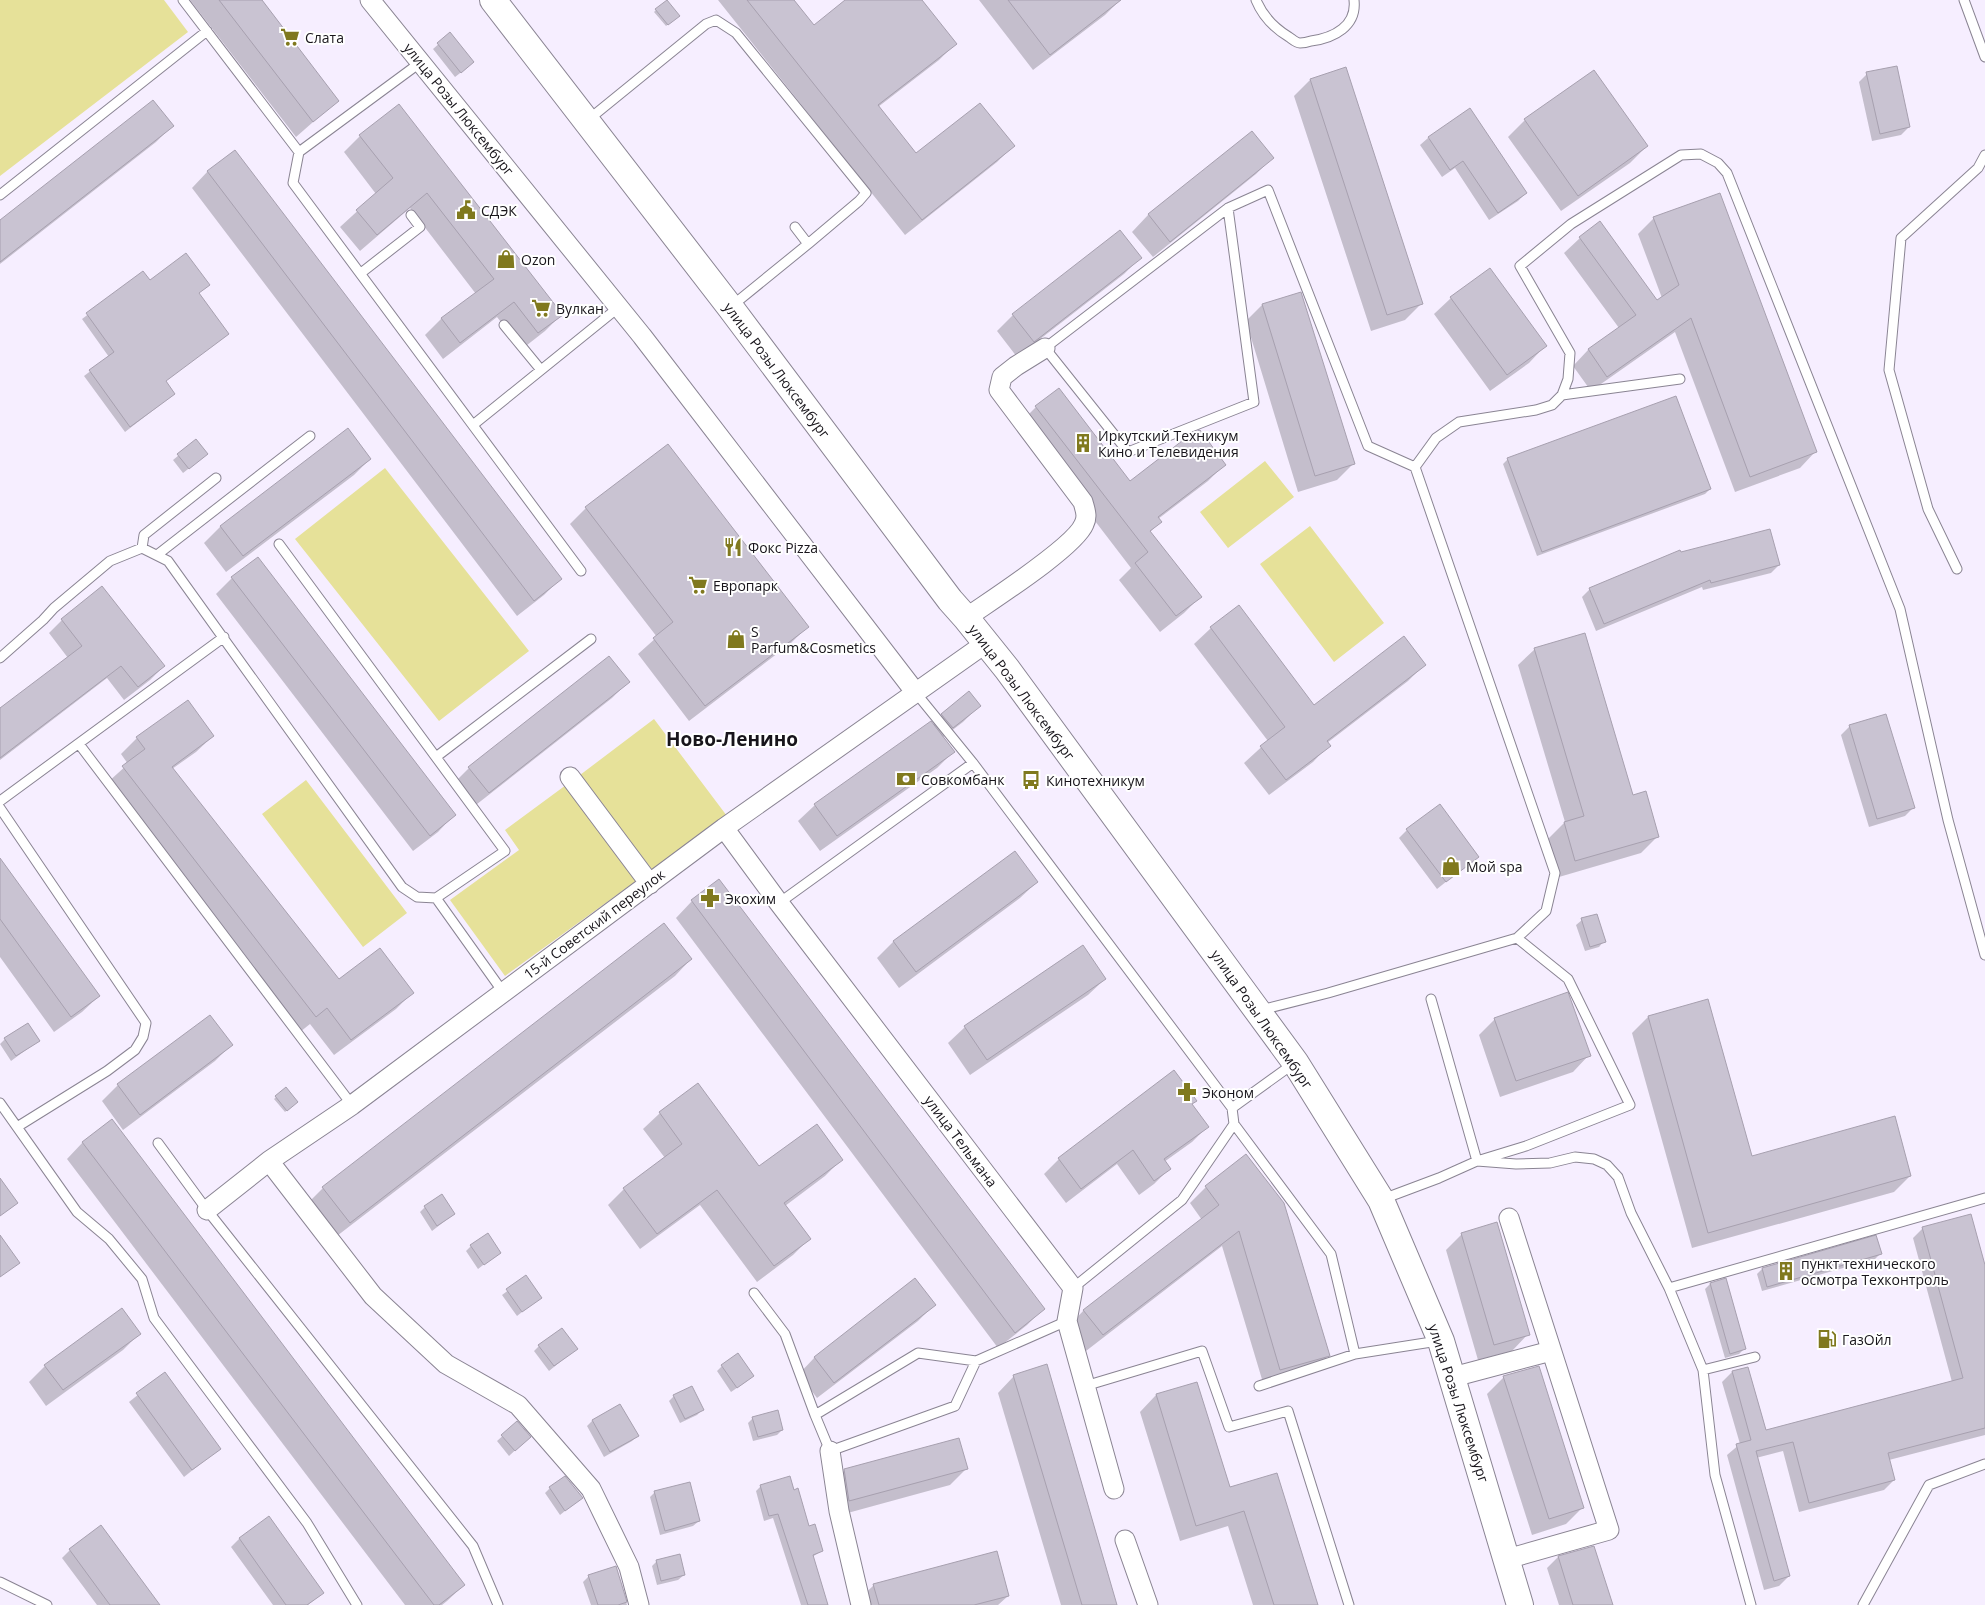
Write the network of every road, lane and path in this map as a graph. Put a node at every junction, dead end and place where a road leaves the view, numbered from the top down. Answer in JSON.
{"nodes":[{"id":1,"x":184,"y":0,"type":"edge"},
{"id":2,"x":370,"y":0,"type":"edge"},
{"id":3,"x":493,"y":0,"type":"edge"},
{"id":4,"x":1256,"y":0,"type":"edge"},
{"id":5,"x":1354,"y":0,"type":"edge"},
{"id":6,"x":1964,"y":0,"type":"edge"},
{"id":7,"x":207,"y":32,"type":"junction"},
{"id":8,"x":1985,"y":57,"type":"edge"},
{"id":9,"x":421,"y":62,"type":"junction"},
{"id":10,"x":586,"y":122,"type":"junction"},
{"id":11,"x":299,"y":152,"type":"junction"},
{"id":12,"x":1985,"y":155,"type":"edge"},
{"id":13,"x":0,"y":195,"type":"edge"},
{"id":14,"x":1228,"y":208,"type":"junction"},
{"id":15,"x":410,"y":215,"type":"dead end"},
{"id":16,"x":795,"y":226,"type":"dead end"},
{"id":17,"x":808,"y":244,"type":"junction"},
{"id":18,"x":361,"y":274,"type":"junction"},
{"id":19,"x":619,"y":307,"type":"junction"},
{"id":20,"x":730,"y":307,"type":"junction"},
{"id":21,"x":504,"y":325,"type":"dead end"},
{"id":22,"x":1045,"y":348,"type":"junction"},
{"id":23,"x":541,"y":370,"type":"junction"},
{"id":24,"x":1680,"y":379,"type":"dead end"},
{"id":25,"x":1562,"y":395,"type":"junction"},
{"id":26,"x":473,"y":425,"type":"junction"},
{"id":27,"x":310,"y":436,"type":"dead end"},
{"id":28,"x":1415,"y":467,"type":"junction"},
{"id":29,"x":216,"y":478,"type":"dead end"},
{"id":30,"x":279,"y":544,"type":"dead end"},
{"id":31,"x":142,"y":548,"type":"junction"},
{"id":32,"x":157,"y":555,"type":"junction"},
{"id":33,"x":1957,"y":569,"type":"dead end"},
{"id":34,"x":581,"y":571,"type":"dead end"},
{"id":35,"x":966,"y":618,"type":"junction"},
{"id":36,"x":224,"y":637,"type":"junction"},
{"id":37,"x":591,"y":639,"type":"dead end"},
{"id":38,"x":986,"y":643,"type":"junction"},
{"id":39,"x":0,"y":658,"type":"edge"},
{"id":40,"x":916,"y":693,"type":"junction"},
{"id":41,"x":79,"y":744,"type":"junction"},
{"id":42,"x":436,"y":757,"type":"junction"},
{"id":43,"x":973,"y":763,"type":"junction"},
{"id":44,"x":570,"y":777,"type":"dead end"},
{"id":45,"x":0,"y":801,"type":"edge"},
{"id":46,"x":0,"y":808,"type":"edge"},
{"id":47,"x":724,"y":828,"type":"junction"},
{"id":48,"x":650,"y":884,"type":"junction"},
{"id":49,"x":436,"y":898,"type":"junction"},
{"id":50,"x":779,"y":903,"type":"junction"},
{"id":51,"x":1517,"y":938,"type":"junction"},
{"id":52,"x":1985,"y":955,"type":"edge"},
{"id":53,"x":503,"y":992,"type":"junction"},
{"id":54,"x":1430,"y":999,"type":"dead end"},
{"id":55,"x":1259,"y":1011,"type":"junction"},
{"id":56,"x":1295,"y":1062,"type":"junction"},
{"id":57,"x":0,"y":1103,"type":"edge"},
{"id":58,"x":352,"y":1105,"type":"junction"},
{"id":59,"x":1232,"y":1108,"type":"junction"},
{"id":60,"x":4,"y":1116,"type":"edge"},
{"id":61,"x":1234,"y":1124,"type":"junction"},
{"id":62,"x":17,"y":1127,"type":"junction"},
{"id":63,"x":158,"y":1142,"type":"dead end"},
{"id":64,"x":269,"y":1161,"type":"junction"},
{"id":65,"x":1477,"y":1161,"type":"junction"},
{"id":66,"x":1985,"y":1198,"type":"edge"},
{"id":67,"x":1381,"y":1200,"type":"junction"},
{"id":68,"x":207,"y":1210,"type":"junction"},
{"id":69,"x":1509,"y":1218,"type":"dead end"},
{"id":70,"x":1073,"y":1288,"type":"junction"},
{"id":71,"x":1669,"y":1288,"type":"junction"},
{"id":72,"x":754,"y":1293,"type":"dead end"},
{"id":73,"x":1067,"y":1321,"type":"junction"},
{"id":74,"x":1441,"y":1341,"type":"junction"},
{"id":75,"x":1551,"y":1351,"type":"junction"},
{"id":76,"x":1356,"y":1354,"type":"junction"},
{"id":77,"x":1755,"y":1357,"type":"dead end"},
{"id":78,"x":976,"y":1361,"type":"junction"},
{"id":79,"x":1703,"y":1370,"type":"junction"},
{"id":80,"x":1453,"y":1377,"type":"junction"},
{"id":81,"x":1085,"y":1386,"type":"junction"},
{"id":82,"x":1258,"y":1386,"type":"dead end"},
{"id":83,"x":815,"y":1414,"type":"junction"},
{"id":84,"x":830,"y":1452,"type":"junction"},
{"id":85,"x":1985,"y":1464,"type":"edge"},
{"id":86,"x":1114,"y":1489,"type":"dead end"},
{"id":87,"x":1125,"y":1540,"type":"dead end"},
{"id":88,"x":1507,"y":1559,"type":"junction"},
{"id":89,"x":0,"y":1582,"type":"edge"},
{"id":90,"x":47,"y":1605,"type":"edge"},
{"id":91,"x":357,"y":1605,"type":"edge"},
{"id":92,"x":498,"y":1605,"type":"edge"},
{"id":93,"x":639,"y":1605,"type":"edge"},
{"id":94,"x":861,"y":1605,"type":"edge"},
{"id":95,"x":1148,"y":1605,"type":"edge"},
{"id":96,"x":1349,"y":1605,"type":"edge"},
{"id":97,"x":1520,"y":1605,"type":"edge"},
{"id":98,"x":1751,"y":1605,"type":"edge"},
{"id":99,"x":1863,"y":1605,"type":"edge"}],
"edges":[{"from":1,"to":7,"type":"lane"},
{"from":2,"to":9,"type":"street","name":"улица Розы Люксембург"},
{"from":3,"to":10,"type":"main road","name":"улица Розы Люксембург"},
{"from":4,"to":5,"type":"lane"},
{"from":6,"to":8,"type":"lane"},
{"from":7,"to":11,"type":"lane"},
{"from":7,"to":13,"type":"lane"},
{"from":9,"to":11,"type":"lane"},
{"from":9,"to":19,"type":"street","name":"улица Розы Люксембург"},
{"from":10,"to":17,"type":"lane"},
{"from":10,"to":20,"type":"main road","name":"улица Розы Люксембург"},
{"from":11,"to":18,"type":"lane"},
{"from":12,"to":33,"type":"lane"},
{"from":14,"to":22,"type":"lane"},
{"from":14,"to":22,"type":"lane"},
{"from":14,"to":28,"type":"lane"},
{"from":15,"to":18,"type":"lane"},
{"from":16,"to":17,"type":"lane"},
{"from":17,"to":20,"type":"lane"},
{"from":18,"to":26,"type":"lane"},
{"from":19,"to":23,"type":"lane"},
{"from":19,"to":40,"type":"street","name":"улица Розы Люксембург"},
{"from":20,"to":35,"type":"main road","name":"улица Розы Люксембург"},
{"from":21,"to":23,"type":"lane"},
{"from":22,"to":35,"type":"street"},
{"from":23,"to":26,"type":"lane"},
{"from":24,"to":25,"type":"lane"},
{"from":25,"to":28,"type":"lane"},
{"from":25,"to":52,"type":"lane"},
{"from":26,"to":34,"type":"lane"},
{"from":27,"to":32,"type":"lane"},
{"from":28,"to":51,"type":"lane"},
{"from":29,"to":31,"type":"lane"},
{"from":30,"to":42,"type":"lane"},
{"from":31,"to":32,"type":"lane"},
{"from":31,"to":39,"type":"lane"},
{"from":32,"to":36,"type":"lane"},
{"from":35,"to":38,"type":"main road","name":"улица Розы Люксембург"},
{"from":36,"to":41,"type":"lane"},
{"from":36,"to":49,"type":"lane"},
{"from":37,"to":42,"type":"lane"},
{"from":38,"to":40,"type":"street","name":"15-й Советский переулок"},
{"from":38,"to":55,"type":"main road","name":"улица Розы Люксембург"},
{"from":40,"to":43,"type":"lane"},
{"from":40,"to":47,"type":"street","name":"15-й Советский переулок"},
{"from":41,"to":45,"type":"lane"},
{"from":41,"to":58,"type":"lane"},
{"from":42,"to":49,"type":"lane"},
{"from":43,"to":50,"type":"lane"},
{"from":43,"to":59,"type":"lane"},
{"from":44,"to":48,"type":"street"},
{"from":46,"to":62,"type":"lane"},
{"from":47,"to":48,"type":"street","name":"15-й Советский переулок"},
{"from":47,"to":50,"type":"street","name":"улица Тельмана"},
{"from":48,"to":53,"type":"street","name":"15-й Советский переулок"},
{"from":49,"to":53,"type":"lane"},
{"from":50,"to":70,"type":"street","name":"улица Тельмана"},
{"from":51,"to":55,"type":"lane"},
{"from":51,"to":65,"type":"lane"},
{"from":53,"to":58,"type":"street","name":"15-й Советский переулок"},
{"from":54,"to":65,"type":"lane"},
{"from":55,"to":56,"type":"main road","name":"улица Розы Люксембург"},
{"from":56,"to":59,"type":"lane"},
{"from":56,"to":67,"type":"main road","name":"улица Розы Люксембург"},
{"from":57,"to":60,"type":"lane"},
{"from":58,"to":64,"type":"street","name":"15-й Советский переулок"},
{"from":59,"to":61,"type":"lane"},
{"from":60,"to":62,"type":"lane"},
{"from":61,"to":70,"type":"lane"},
{"from":61,"to":76,"type":"lane"},
{"from":62,"to":91,"type":"lane"},
{"from":63,"to":68,"type":"lane"},
{"from":64,"to":68,"type":"street","name":"15-й Советский переулок"},
{"from":64,"to":93,"type":"street"},
{"from":65,"to":67,"type":"lane"},
{"from":65,"to":71,"type":"lane"},
{"from":66,"to":71,"type":"lane"},
{"from":67,"to":74,"type":"main road","name":"улица Розы Люксембург"},
{"from":68,"to":92,"type":"lane"},
{"from":69,"to":75,"type":"street"},
{"from":70,"to":73,"type":"street"},
{"from":71,"to":79,"type":"lane"},
{"from":72,"to":83,"type":"lane"},
{"from":73,"to":78,"type":"lane"},
{"from":73,"to":81,"type":"street"},
{"from":74,"to":76,"type":"lane"},
{"from":74,"to":80,"type":"main road","name":"улица Розы Люксембург"},
{"from":75,"to":80,"type":"street"},
{"from":75,"to":88,"type":"street"},
{"from":76,"to":82,"type":"lane"},
{"from":77,"to":79,"type":"lane"},
{"from":78,"to":83,"type":"lane"},
{"from":78,"to":84,"type":"lane"},
{"from":79,"to":98,"type":"lane"},
{"from":80,"to":88,"type":"main road","name":"улица Розы Люксембург"},
{"from":81,"to":86,"type":"street"},
{"from":81,"to":96,"type":"lane"},
{"from":83,"to":84,"type":"lane"},
{"from":84,"to":94,"type":"street"},
{"from":85,"to":99,"type":"lane"},
{"from":87,"to":95,"type":"street"},
{"from":88,"to":97,"type":"main road","name":"улица Розы Люксембург"},
{"from":89,"to":90,"type":"lane"}]}
